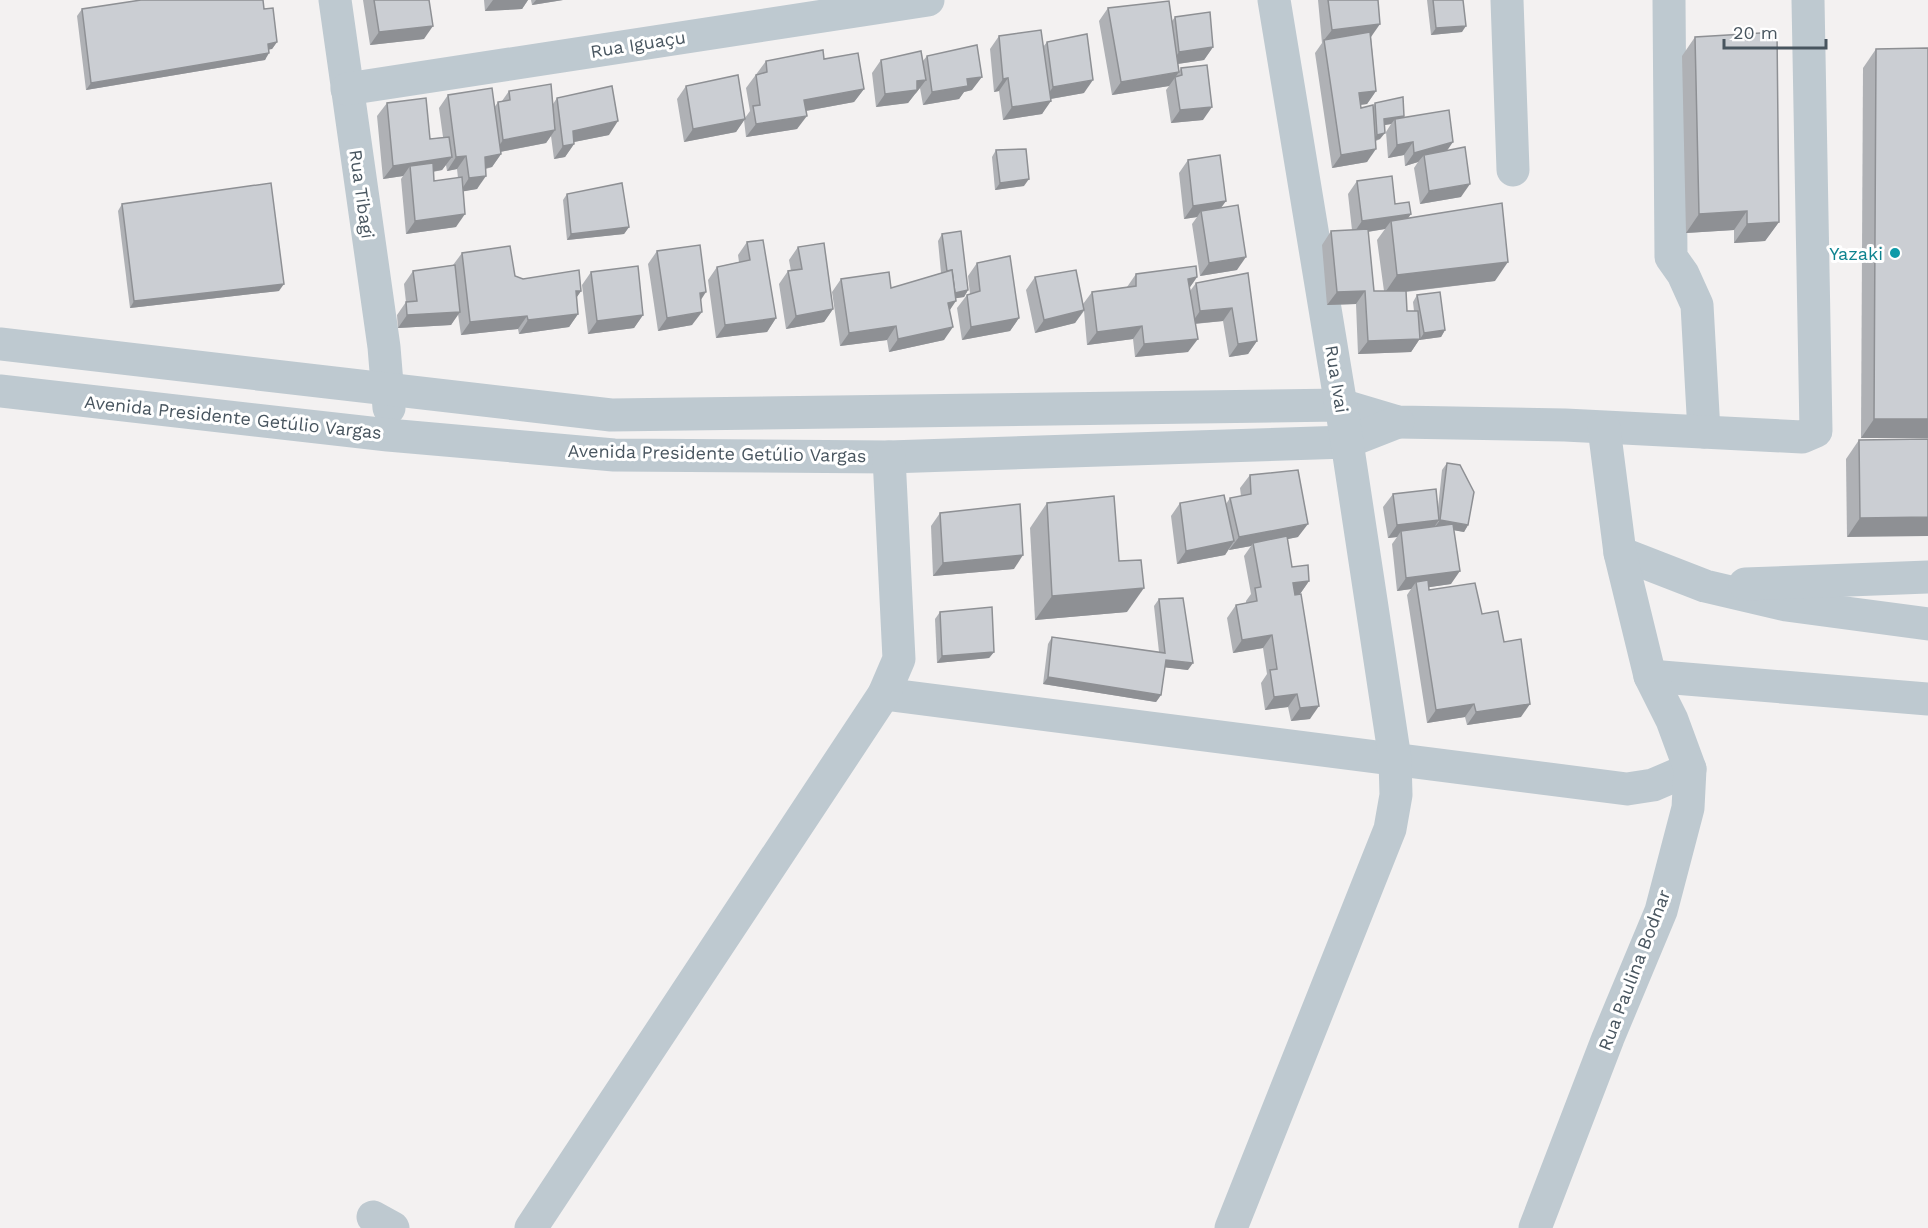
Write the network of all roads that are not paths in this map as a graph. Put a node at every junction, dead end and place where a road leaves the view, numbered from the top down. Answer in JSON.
{"nodes":[{"id":1,"x":335,"y":0,"type":"edge"},
{"id":2,"x":928,"y":0,"type":"edge"},
{"id":3,"x":1274,"y":0,"type":"edge"},
{"id":4,"x":1507,"y":0,"type":"edge"},
{"id":5,"x":1670,"y":0,"type":"edge"},
{"id":6,"x":1808,"y":0,"type":"edge"},
{"id":7,"x":347,"y":89,"type":"junction"},
{"id":8,"x":1513,"y":170,"type":"dead end"},
{"id":9,"x":0,"y":344,"type":"edge"},
{"id":10,"x":389,"y":389,"type":"junction"},
{"id":11,"x":0,"y":391,"type":"edge"},
{"id":12,"x":1341,"y":405,"type":"junction"},
{"id":13,"x":1398,"y":422,"type":"junction"},
{"id":14,"x":1604,"y":428,"type":"junction"},
{"id":15,"x":1704,"y":432,"type":"junction"},
{"id":16,"x":388,"y":435,"type":"junction"},
{"id":17,"x":1347,"y":442,"type":"junction"},
{"id":18,"x":890,"y":457,"type":"junction"},
{"id":19,"x":1620,"y":553,"type":"junction"},
{"id":20,"x":1928,"y":577,"type":"edge"},
{"id":21,"x":1705,"y":586,"type":"junction"},
{"id":22,"x":1928,"y":624,"type":"edge"},
{"id":23,"x":1650,"y":676,"type":"junction"},
{"id":24,"x":884,"y":694,"type":"junction"},
{"id":25,"x":1928,"y":699,"type":"edge"},
{"id":26,"x":1395,"y":759,"type":"junction"},
{"id":27,"x":1690,"y":769,"type":"junction"},
{"id":28,"x":531,"y":1228,"type":"edge"},
{"id":29,"x":1231,"y":1228,"type":"edge"},
{"id":30,"x":1535,"y":1228,"type":"edge"}],
"edges":[{"from":1,"to":7,"type":"street","name":"Rua Tibagi"},
{"from":2,"to":7,"type":"street","name":"Rua Iguaçu"},
{"from":3,"to":12,"type":"street","name":"Rua Ivai"},
{"from":4,"to":8,"type":"street"},
{"from":5,"to":15,"type":"street"},
{"from":6,"to":15,"type":"street","name":"Avenida Presidente Getúlio Vargas"},
{"from":7,"to":10,"type":"street","name":"Rua Tibagi"},
{"from":9,"to":10,"type":"street","name":"Avenida Presidente Getúlio Vargas"},
{"from":10,"to":12,"type":"street","name":"Avenida Presidente Getúlio Vargas"},
{"from":10,"to":16,"type":"street","name":"Rua Tibagi"},
{"from":11,"to":16,"type":"street","name":"Avenida Presidente Getúlio Vargas"},
{"from":12,"to":13,"type":"street","name":"Avenida Presidente Getúlio Vargas"},
{"from":12,"to":17,"type":"street","name":"Rua Ivai"},
{"from":13,"to":14,"type":"street","name":"Avenida Presidente Getúlio Vargas"},
{"from":13,"to":17,"type":"street","name":"Avenida Presidente Getúlio Vargas"},
{"from":14,"to":15,"type":"street","name":"Avenida Presidente Getúlio Vargas"},
{"from":14,"to":19,"type":"street","name":"Rua Paulina Bodnar"},
{"from":16,"to":18,"type":"street","name":"Avenida Presidente Getúlio Vargas"},
{"from":17,"to":18,"type":"street","name":"Avenida Presidente Getúlio Vargas"},
{"from":17,"to":26,"type":"street","name":"Rua Ivai"},
{"from":18,"to":24,"type":"street"},
{"from":19,"to":21,"type":"street"},
{"from":19,"to":23,"type":"street","name":"Rua Paulina Bodnar"},
{"from":20,"to":21,"type":"street"},
{"from":21,"to":22,"type":"street"},
{"from":23,"to":25,"type":"street"},
{"from":23,"to":27,"type":"street","name":"Rua Paulina Bodnar"},
{"from":24,"to":26,"type":"street"},
{"from":24,"to":28,"type":"street"},
{"from":26,"to":27,"type":"street"},
{"from":26,"to":29,"type":"street","name":"Rua Ivai"},
{"from":27,"to":30,"type":"street","name":"Rua Paulina Bodnar"}]}
